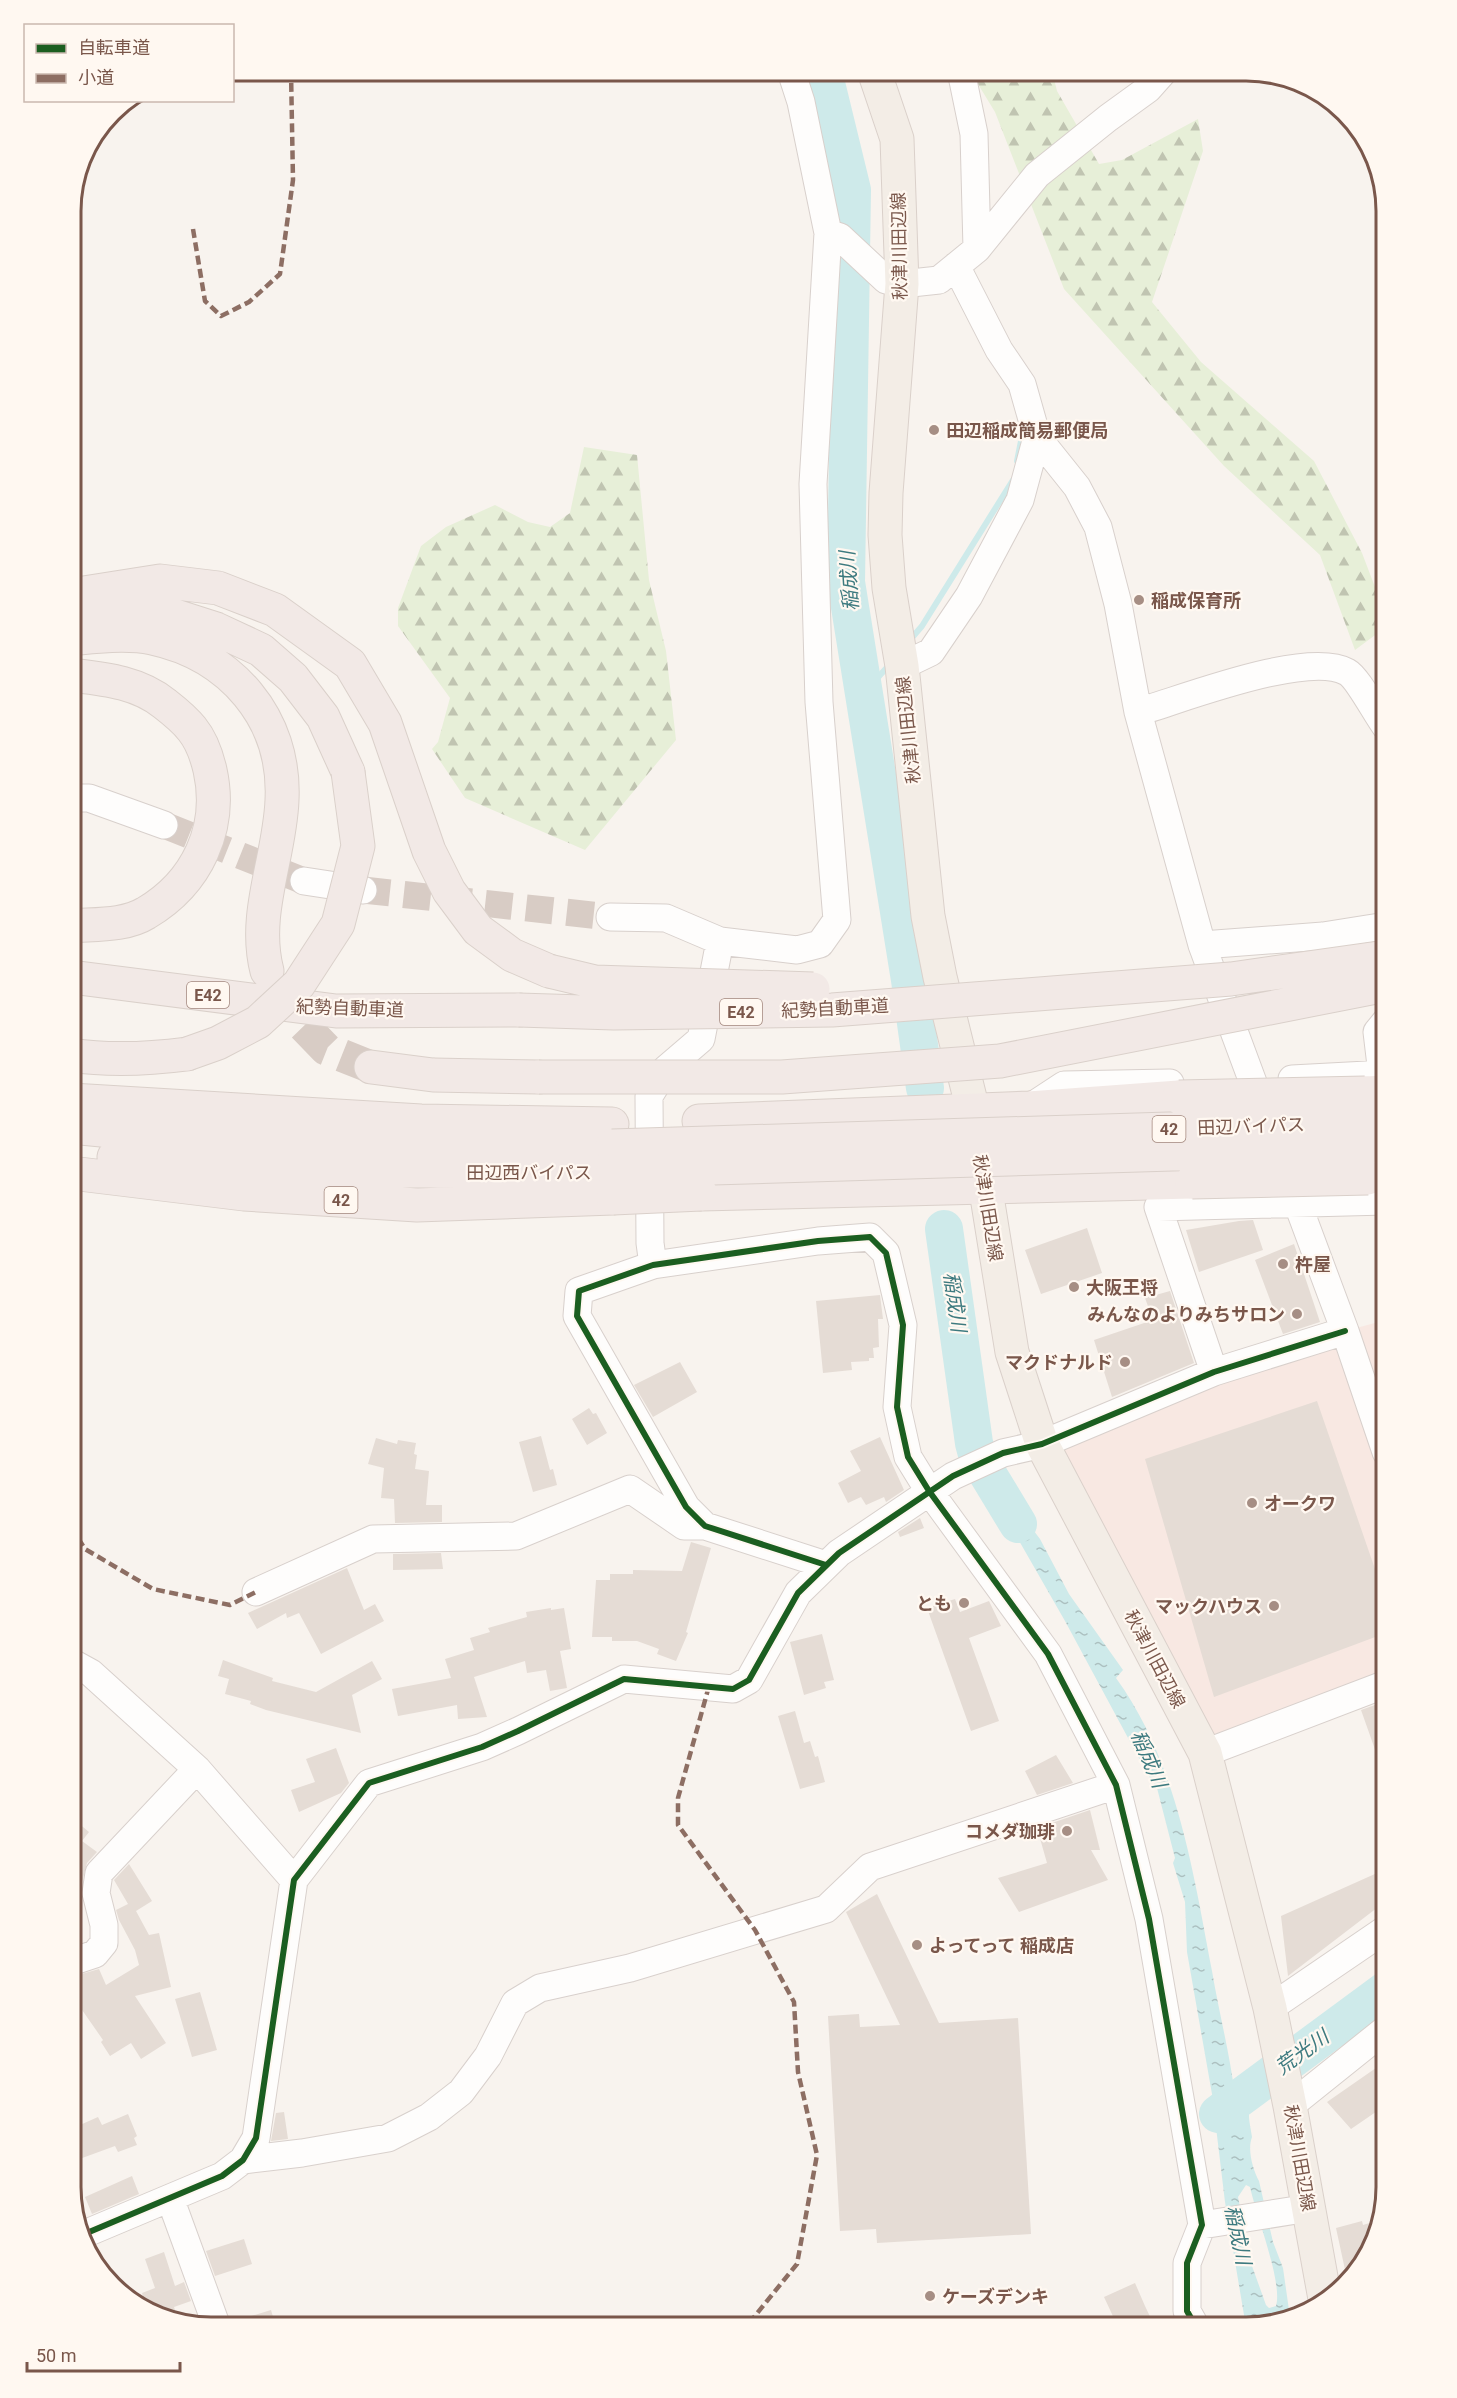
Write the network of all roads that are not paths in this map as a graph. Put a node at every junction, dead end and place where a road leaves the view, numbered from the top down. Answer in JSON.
{"nodes":[{"id":1,"x":794,"y":81,"type":"edge"},
{"id":2,"x":877,"y":81,"type":"edge"},
{"id":3,"x":963,"y":81,"type":"edge"},
{"id":4,"x":1156,"y":81,"type":"edge"},
{"id":5,"x":834,"y":235,"type":"junction"},
{"id":6,"x":976,"y":249,"type":"junction"},
{"id":7,"x":956,"y":266,"type":"junction"},
{"id":8,"x":894,"y":282,"type":"junction"},
{"id":9,"x":1037,"y":437,"type":"junction"},
{"id":10,"x":81,"y":593,"type":"edge"},
{"id":11,"x":81,"y":616,"type":"edge"},
{"id":12,"x":81,"y":638,"type":"edge"},
{"id":13,"x":902,"y":666,"type":"junction"},
{"id":14,"x":81,"y":676,"type":"edge"},
{"id":15,"x":1138,"y":712,"type":"junction"},
{"id":16,"x":1376,"y":715,"type":"edge"},
{"id":17,"x":81,"y":798,"type":"edge"},
{"id":18,"x":164,"y":825,"type":"tunnel mouth"},
{"id":19,"x":304,"y":881,"type":"tunnel mouth"},
{"id":20,"x":363,"y":890,"type":"tunnel mouth"},
{"id":21,"x":610,"y":917,"type":"tunnel mouth"},
{"id":22,"x":81,"y":925,"type":"edge"},
{"id":23,"x":1376,"y":928,"type":"edge"},
{"id":24,"x":720,"y":941,"type":"junction"},
{"id":25,"x":1203,"y":945,"type":"junction"},
{"id":26,"x":1376,"y":958,"type":"edge"},
{"id":27,"x":267,"y":970,"type":"tunnel mouth"},
{"id":28,"x":81,"y":978,"type":"edge"},
{"id":29,"x":1376,"y":987,"type":"edge"},
{"id":30,"x":963,"y":1000,"type":"junction"},
{"id":31,"x":81,"y":1056,"type":"edge"},
{"id":32,"x":371,"y":1068,"type":"tunnel mouth"},
{"id":33,"x":1253,"y":1082,"type":"junction"},
{"id":34,"x":81,"y":1101,"type":"edge"},
{"id":35,"x":1029,"y":1108,"type":"junction"},
{"id":36,"x":81,"y":1128,"type":"edge"},
{"id":37,"x":1376,"y":1129,"type":"edge"},
{"id":38,"x":1376,"y":1130,"type":"edge"},
{"id":39,"x":1376,"y":1130,"type":"edge"},
{"id":40,"x":1376,"y":1131,"type":"edge"},
{"id":41,"x":1376,"y":1133,"type":"edge"},
{"id":42,"x":979,"y":1149,"type":"junction"},
{"id":43,"x":81,"y":1153,"type":"edge"},
{"id":44,"x":613,"y":1160,"type":"junction"},
{"id":45,"x":81,"y":1174,"type":"edge"},
{"id":46,"x":1296,"y":1202,"type":"junction"},
{"id":47,"x":653,"y":1265,"type":"junction"},
{"id":48,"x":1345,"y":1331,"type":"junction"},
{"id":49,"x":1214,"y":1372,"type":"junction"},
{"id":50,"x":1376,"y":1408,"type":"edge"},
{"id":51,"x":1042,"y":1444,"type":"junction"},
{"id":52,"x":929,"y":1491,"type":"junction"},
{"id":53,"x":705,"y":1526,"type":"junction"},
{"id":54,"x":826,"y":1565,"type":"junction"},
{"id":55,"x":256,"y":1592,"type":"dead end"},
{"id":56,"x":81,"y":1668,"type":"edge"},
{"id":57,"x":1376,"y":1688,"type":"edge"},
{"id":58,"x":1205,"y":1753,"type":"junction"},
{"id":59,"x":197,"y":1769,"type":"junction"},
{"id":60,"x":1116,"y":1785,"type":"junction"},
{"id":61,"x":294,"y":1880,"type":"junction"},
{"id":62,"x":1376,"y":1936,"type":"edge"},
{"id":63,"x":81,"y":1958,"type":"edge"},
{"id":64,"x":1270,"y":2008,"type":"junction"},
{"id":65,"x":1376,"y":2037,"type":"edge"},
{"id":66,"x":1290,"y":2106,"type":"junction"},
{"id":67,"x":243,"y":2160,"type":"junction"},
{"id":68,"x":170,"y":2198,"type":"junction"},
{"id":69,"x":1296,"y":2210,"type":"junction"},
{"id":70,"x":1202,"y":2225,"type":"junction"},
{"id":71,"x":89,"y":2232,"type":"edge"},
{"id":72,"x":1322,"y":2292,"type":"edge"},
{"id":73,"x":213,"y":2317,"type":"edge"},
{"id":74,"x":1190,"y":2317,"type":"edge"}],
"edges":[{"from":1,"to":5,"type":"street"},
{"from":2,"to":8,"type":"main road","name":"秋津川田辺線"},
{"from":3,"to":6,"type":"street"},
{"from":4,"to":6,"type":"street"},
{"from":5,"to":8,"type":"street"},
{"from":5,"to":24,"type":"street"},
{"from":6,"to":7,"type":"street"},
{"from":7,"to":8,"type":"street"},
{"from":7,"to":9,"type":"street"},
{"from":8,"to":13,"type":"main road","name":"秋津川田辺線"},
{"from":9,"to":13,"type":"street"},
{"from":9,"to":15,"type":"street"},
{"from":10,"to":30,"type":"highway","bridge":true},
{"from":11,"to":31,"type":"highway","bridge":true},
{"from":12,"to":27,"type":"highway"},
{"from":13,"to":42,"type":"main road","name":"秋津川田辺線"},
{"from":14,"to":22,"type":"highway"},
{"from":15,"to":16,"type":"street"},
{"from":15,"to":25,"type":"street"},
{"from":17,"to":18,"type":"street"},
{"from":19,"to":20,"type":"street"},
{"from":21,"to":24,"type":"street"},
{"from":23,"to":25,"type":"street"},
{"from":24,"to":47,"type":"street"},
{"from":25,"to":33,"type":"street"},
{"from":26,"to":30,"type":"highway","name":"紀勢自動車道","number":"E42","bridge":true},
{"from":28,"to":30,"type":"highway","name":"紀勢自動車道","number":"E42","bridge":true},
{"from":29,"to":32,"type":"highway","bridge":true},
{"from":33,"to":35,"type":"street"},
{"from":33,"to":37,"type":"street"},
{"from":33,"to":46,"type":"street"},
{"from":34,"to":44,"type":"highway","number":"42"},
{"from":35,"to":39,"type":"highway","number":"42","bridge":true},
{"from":35,"to":42,"type":"highway","number":"42"},
{"from":36,"to":44,"type":"highway","name":"田辺西バイパス","number":"42"},
{"from":38,"to":42,"type":"highway","name":"田辺バイパス","number":"42","bridge":true},
{"from":40,"to":42,"type":"highway","number":"42","bridge":true},
{"from":41,"to":46,"type":"street"},
{"from":42,"to":44,"type":"highway","name":"田辺西バイパス","number":"42","bridge":true},
{"from":42,"to":44,"type":"highway","number":"42"},
{"from":42,"to":44,"type":"highway","number":"42","bridge":true},
{"from":42,"to":51,"type":"main road","name":"秋津川田辺線"},
{"from":43,"to":44,"type":"highway","name":"田辺西バイパス","number":"42"},
{"from":44,"to":45,"type":"highway","number":"42"},
{"from":46,"to":48,"type":"street"},
{"from":46,"to":49,"type":"street"},
{"from":47,"to":52,"type":"street"},
{"from":47,"to":53,"type":"street"},
{"from":48,"to":49,"type":"street"},
{"from":48,"to":50,"type":"street"},
{"from":49,"to":51,"type":"street"},
{"from":51,"to":52,"type":"street"},
{"from":51,"to":58,"type":"main road","name":"秋津川田辺線"},
{"from":52,"to":54,"type":"street"},
{"from":52,"to":60,"type":"street"},
{"from":53,"to":54,"type":"street"},
{"from":53,"to":55,"type":"street"},
{"from":54,"to":61,"type":"street"},
{"from":56,"to":59,"type":"street"},
{"from":57,"to":58,"type":"street"},
{"from":58,"to":64,"type":"main road","name":"秋津川田辺線"},
{"from":59,"to":61,"type":"street"},
{"from":59,"to":63,"type":"street"},
{"from":60,"to":67,"type":"street"},
{"from":60,"to":70,"type":"street"},
{"from":61,"to":67,"type":"street"},
{"from":62,"to":64,"type":"street"},
{"from":64,"to":66,"type":"main road","name":"秋津川田辺線"},
{"from":65,"to":66,"type":"street"},
{"from":66,"to":69,"type":"main road","name":"秋津川田辺線"},
{"from":67,"to":68,"type":"street"},
{"from":68,"to":71,"type":"street"},
{"from":68,"to":73,"type":"street"},
{"from":69,"to":70,"type":"street"},
{"from":69,"to":72,"type":"main road","name":"秋津川田辺線"},
{"from":70,"to":74,"type":"street"}]}
